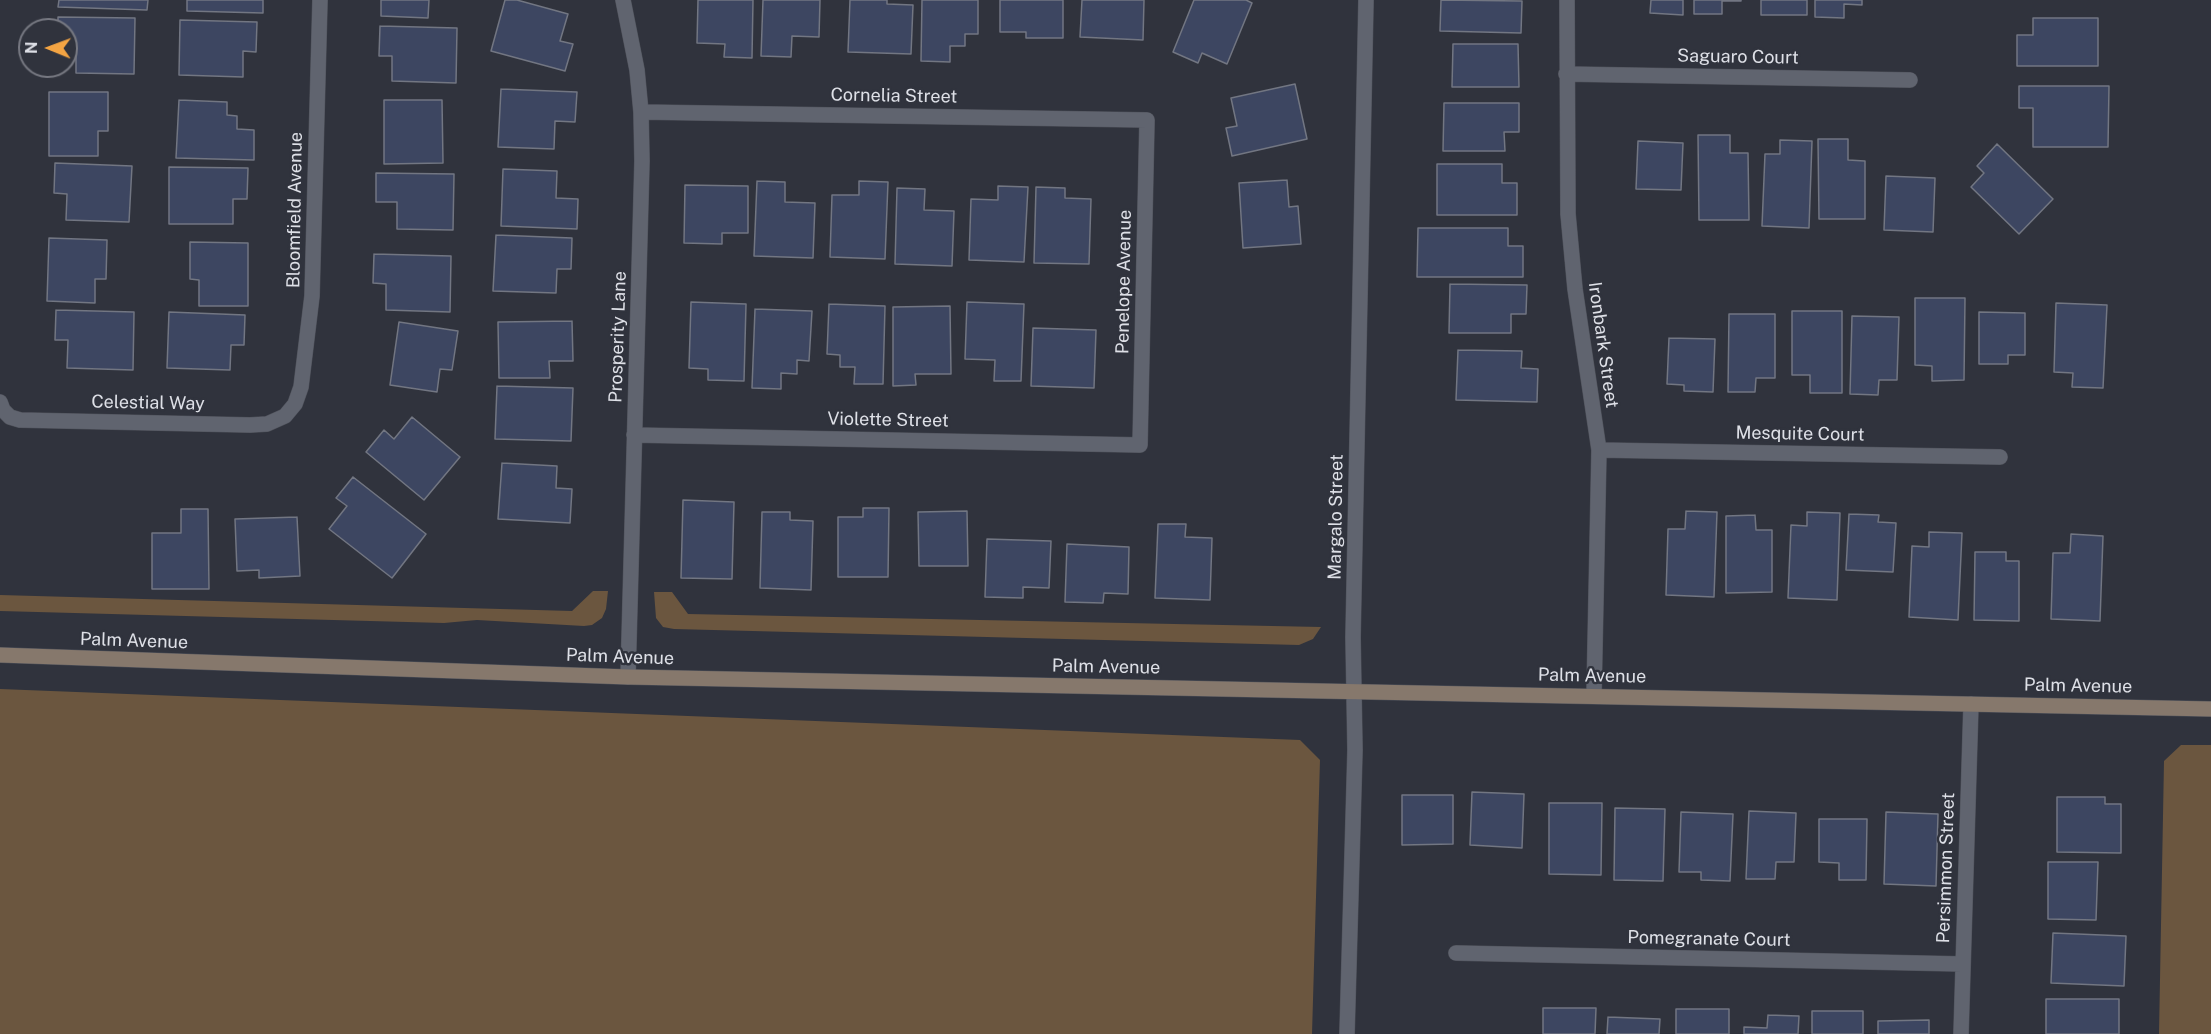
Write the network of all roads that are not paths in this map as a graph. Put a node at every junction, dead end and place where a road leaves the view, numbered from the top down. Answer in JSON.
{"nodes":[{"id":1,"x":320,"y":0,"type":"edge"},
{"id":2,"x":623,"y":0,"type":"edge"},
{"id":3,"x":1366,"y":0,"type":"edge"},
{"id":4,"x":1567,"y":0,"type":"edge"},
{"id":5,"x":1566,"y":74,"type":"junction"},
{"id":6,"x":1910,"y":80,"type":"dead end"},
{"id":7,"x":641,"y":112,"type":"junction"},
{"id":8,"x":1147,"y":120,"type":"joint"},
{"id":9,"x":0,"y":402,"type":"edge"},
{"id":10,"x":285,"y":416,"type":"joint"},
{"id":11,"x":634,"y":435,"type":"junction"},
{"id":12,"x":1140,"y":445,"type":"joint"},
{"id":13,"x":1599,"y":450,"type":"junction"},
{"id":14,"x":2000,"y":457,"type":"dead end"},
{"id":15,"x":0,"y":655,"type":"edge"},
{"id":16,"x":628,"y":677,"type":"junction"},
{"id":17,"x":1354,"y":691,"type":"junction"},
{"id":18,"x":1594,"y":695,"type":"junction"},
{"id":19,"x":1971,"y":704,"type":"junction"},
{"id":20,"x":2211,"y":709,"type":"edge"},
{"id":21,"x":1456,"y":953,"type":"dead end"},
{"id":22,"x":1962,"y":964,"type":"junction"},
{"id":23,"x":1347,"y":1034,"type":"edge"},
{"id":24,"x":1961,"y":1034,"type":"edge"}],
"edges":[{"from":1,"to":10,"type":"street","name":"Bloomfield Avenue"},
{"from":2,"to":7,"type":"street","name":"Prosperity Lane"},
{"from":3,"to":17,"type":"street","name":"Margalo Street"},
{"from":4,"to":5,"type":"street","name":"Ironbark Street"},
{"from":5,"to":6,"type":"street","name":"Saguaro Court"},
{"from":5,"to":13,"type":"street","name":"Ironbark Street"},
{"from":7,"to":8,"type":"street","name":"Cornelia Street"},
{"from":7,"to":11,"type":"street","name":"Prosperity Lane"},
{"from":8,"to":12,"type":"street","name":"Penelope Avenue"},
{"from":9,"to":10,"type":"street","name":"Celestial Way"},
{"from":11,"to":12,"type":"street","name":"Violette Street"},
{"from":11,"to":16,"type":"street","name":"Prosperity Lane"},
{"from":13,"to":14,"type":"street","name":"Mesquite Court"},
{"from":13,"to":18,"type":"street","name":"Ironbark Street"},
{"from":15,"to":16,"type":"main road","name":"Palm Avenue"},
{"from":16,"to":17,"type":"main road","name":"Palm Avenue"},
{"from":17,"to":18,"type":"main road","name":"Palm Avenue"},
{"from":17,"to":23,"type":"street","name":"Margalo Street"},
{"from":18,"to":19,"type":"main road","name":"Palm Avenue"},
{"from":19,"to":20,"type":"main road","name":"Palm Avenue"},
{"from":19,"to":22,"type":"street","name":"Persimmon Street"},
{"from":21,"to":22,"type":"street","name":"Pomegranate Court"},
{"from":22,"to":24,"type":"street","name":"Persimmon Street"}]}
